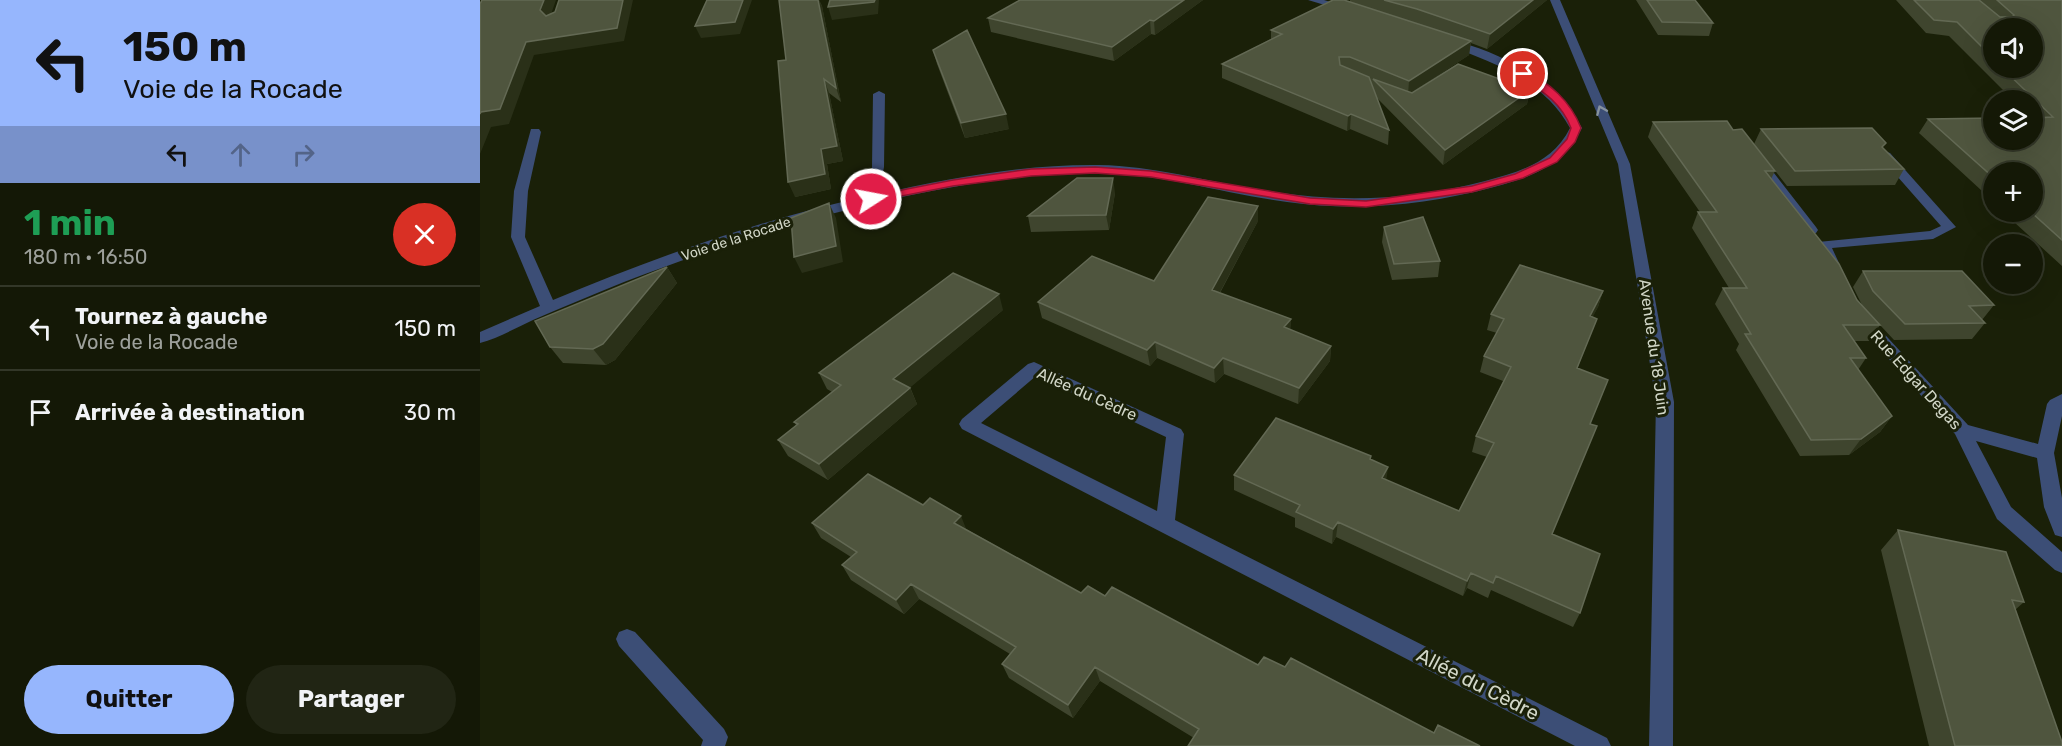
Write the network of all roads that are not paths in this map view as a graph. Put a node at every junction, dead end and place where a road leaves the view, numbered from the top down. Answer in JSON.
{"nodes":[{"id":1,"x":1313,"y":0,"type":"edge"},
{"id":2,"x":1556,"y":0,"type":"edge"},
{"id":3,"x":1334,"y":2,"type":"edge"},
{"id":4,"x":1364,"y":14,"type":"edge"},
{"id":5,"x":1440,"y":38,"type":"edge"},
{"id":6,"x":879,"y":94,"type":"dead end"},
{"id":7,"x":535,"y":132,"type":"dead end"},
{"id":8,"x":1747,"y":147,"type":"edge"},
{"id":9,"x":1879,"y":148,"type":"edge"},
{"id":10,"x":871,"y":199,"type":"junction"},
{"id":11,"x":1823,"y":245,"type":"junction"},
{"id":12,"x":1841,"y":282,"type":"edge"},
{"id":13,"x":1850,"y":301,"type":"edge"},
{"id":14,"x":548,"y":307,"type":"junction"},
{"id":15,"x":480,"y":338,"type":"edge"},
{"id":16,"x":2062,"y":400,"type":"edge"},
{"id":17,"x":1962,"y":430,"type":"junction"},
{"id":18,"x":2045,"y":453,"type":"junction"},
{"id":19,"x":1166,"y":525,"type":"junction"},
{"id":20,"x":2062,"y":530,"type":"edge"},
{"id":21,"x":2062,"y":564,"type":"edge"},
{"id":22,"x":627,"y":639,"type":"dead end"},
{"id":23,"x":713,"y":746,"type":"edge"},
{"id":24,"x":1599,"y":746,"type":"edge"},
{"id":25,"x":1661,"y":746,"type":"edge"}],
"edges":[{"from":1,"to":3,"type":"street"},
{"from":25,"to":2,"type":"street","name":"Avenue du 18 Juin","one_way":true},
{"from":3,"to":4,"type":"street"},
{"from":5,"to":10,"type":"street","name":"Voie de la Rocade"},
{"from":6,"to":10,"type":"street"},
{"from":7,"to":14,"type":"street"},
{"from":8,"to":11,"type":"street"},
{"from":9,"to":11,"type":"street"},
{"from":10,"to":14,"type":"street","name":"Voie de la Rocade"},
{"from":11,"to":12,"type":"street"},
{"from":13,"to":17,"type":"street","name":"Rue Edgar Degas"},
{"from":14,"to":15,"type":"street","name":"Voie de la Rocade"},
{"from":16,"to":18,"type":"street"},
{"from":17,"to":18,"type":"street"},
{"from":17,"to":21,"type":"street","name":"Rue Edgar Degas"},
{"from":18,"to":20,"type":"street"},
{"from":19,"to":19,"type":"street","name":"Allée du Cèdre"},
{"from":19,"to":24,"type":"street","name":"Allée du Cèdre"},
{"from":22,"to":23,"type":"street"}]}
